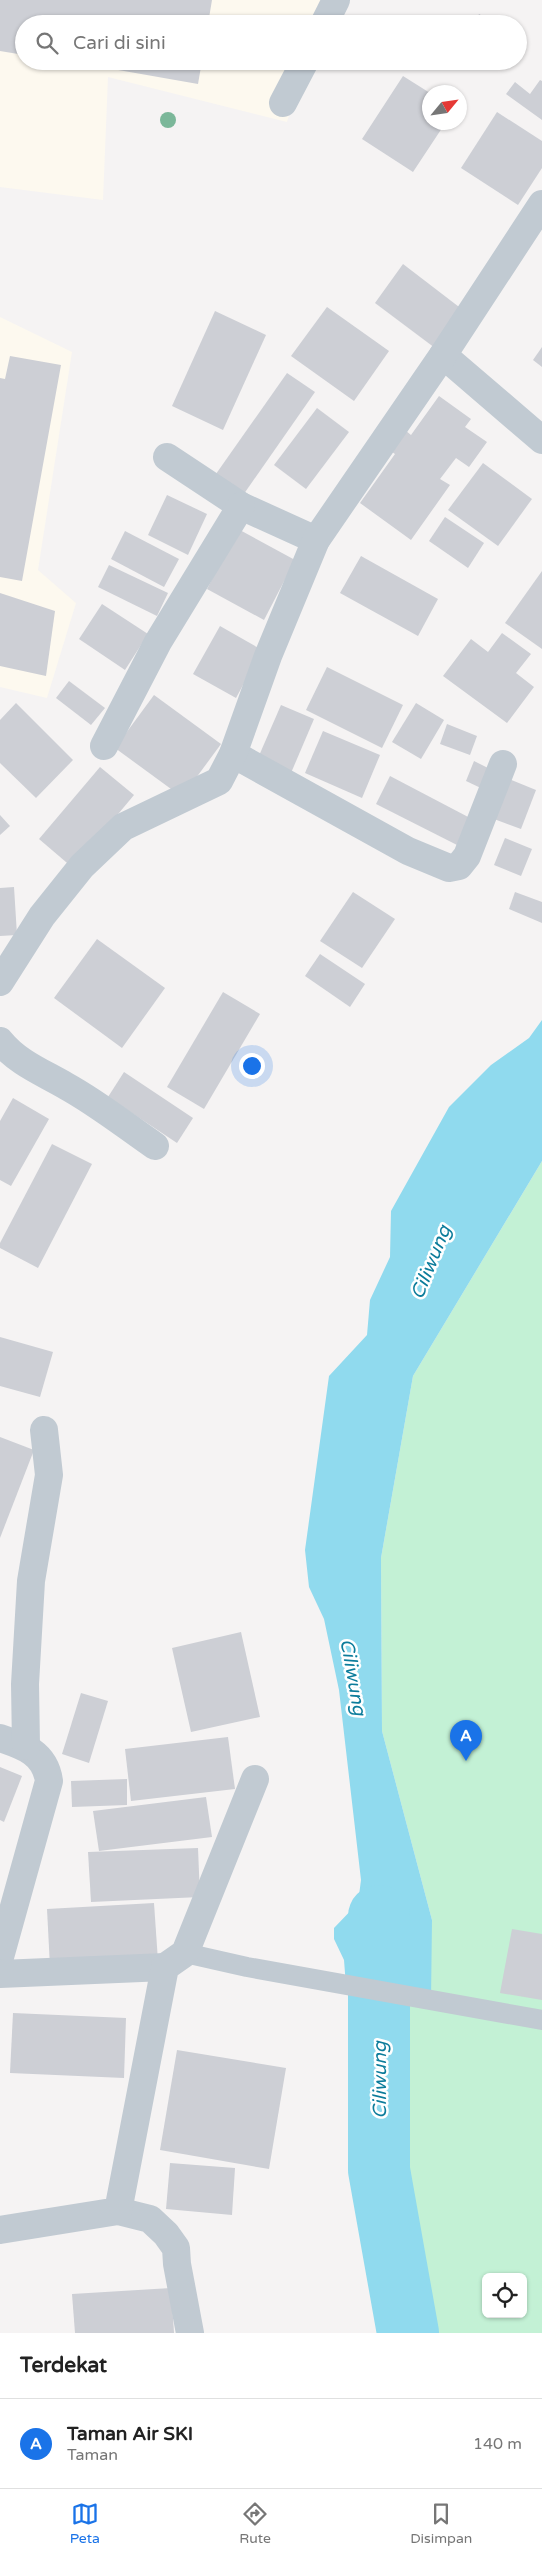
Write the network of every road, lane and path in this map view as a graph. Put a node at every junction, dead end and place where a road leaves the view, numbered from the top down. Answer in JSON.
{"nodes":[{"id":1,"x":336,"y":0,"type":"edge"},
{"id":2,"x":328,"y":15,"type":"edge"},
{"id":3,"x":300,"y":70,"type":"edge"},
{"id":4,"x":283,"y":103,"type":"dead end"},
{"id":5,"x":542,"y":204,"type":"edge"},
{"id":6,"x":443,"y":355,"type":"junction"},
{"id":7,"x":542,"y":440,"type":"edge"},
{"id":8,"x":167,"y":457,"type":"dead end"},
{"id":9,"x":241,"y":506,"type":"junction"},
{"id":10,"x":316,"y":540,"type":"junction"},
{"id":11,"x":104,"y":746,"type":"dead end"},
{"id":12,"x":233,"y":754,"type":"junction"},
{"id":13,"x":503,"y":764,"type":"dead end"},
{"id":14,"x":0,"y":982,"type":"edge"},
{"id":15,"x":0,"y":1041,"type":"edge"},
{"id":16,"x":155,"y":1146,"type":"dead end"},
{"id":17,"x":44,"y":1430,"type":"dead end"},
{"id":18,"x":0,"y":1738,"type":"edge"},
{"id":19,"x":26,"y":1746,"type":"junction"},
{"id":20,"x":255,"y":1779,"type":"dead end"},
{"id":21,"x":0,"y":1957,"type":"edge"},
{"id":22,"x":175,"y":1960,"type":"junction"},
{"id":23,"x":0,"y":1974,"type":"edge"},
{"id":24,"x":542,"y":2020,"type":"edge"},
{"id":25,"x":118,"y":2211,"type":"junction"},
{"id":26,"x":0,"y":2230,"type":"edge"},
{"id":27,"x":190,"y":2333,"type":"edge"}],
"edges":[{"from":1,"to":2,"type":"street"},
{"from":3,"to":4,"type":"street"},
{"from":5,"to":6,"type":"street"},
{"from":6,"to":7,"type":"street"},
{"from":6,"to":10,"type":"street"},
{"from":8,"to":9,"type":"street"},
{"from":9,"to":10,"type":"street"},
{"from":9,"to":11,"type":"street"},
{"from":10,"to":12,"type":"street"},
{"from":12,"to":13,"type":"street"},
{"from":12,"to":14,"type":"street"},
{"from":15,"to":16,"type":"street"},
{"from":17,"to":19,"type":"street"},
{"from":18,"to":19,"type":"street"},
{"from":19,"to":21,"type":"street"},
{"from":20,"to":22,"type":"street"},
{"from":22,"to":23,"type":"street"},
{"from":22,"to":24,"type":"lane"},
{"from":22,"to":25,"type":"street"},
{"from":25,"to":26,"type":"street"},
{"from":25,"to":27,"type":"street"}]}
